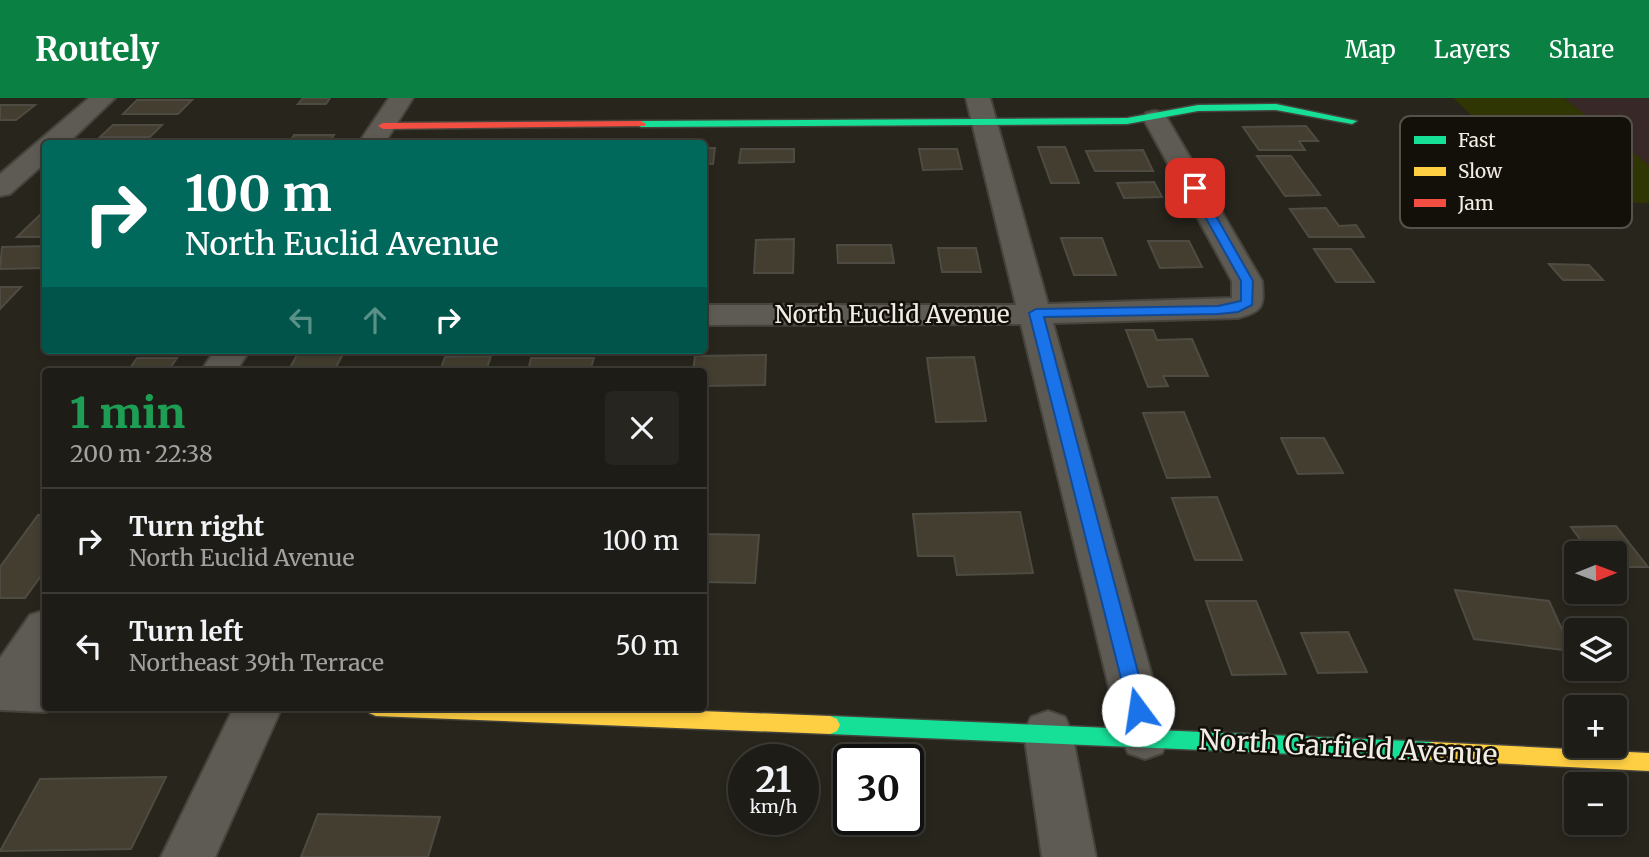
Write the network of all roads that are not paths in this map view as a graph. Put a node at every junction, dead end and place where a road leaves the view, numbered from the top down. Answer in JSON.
{"nodes":[{"id":1,"x":103,"y":98,"type":"edge"},
{"id":2,"x":401,"y":98,"type":"edge"},
{"id":3,"x":981,"y":110,"type":"edge"},
{"id":4,"x":1155,"y":118,"type":"junction"},
{"id":5,"x":1352,"y":121,"type":"dead end"},
{"id":6,"x":377,"y":134,"type":"edge"},
{"id":7,"x":56,"y":140,"type":"edge"},
{"id":8,"x":42,"y":151,"type":"edge"},
{"id":9,"x":0,"y":188,"type":"edge"},
{"id":10,"x":1036,"y":313,"type":"junction"},
{"id":11,"x":707,"y":315,"type":"edge"},
{"id":12,"x":42,"y":637,"type":"edge"},
{"id":13,"x":17,"y":690,"type":"edge"},
{"id":14,"x":256,"y":711,"type":"edge"},
{"id":15,"x":479,"y":711,"type":"edge"},
{"id":16,"x":1048,"y":733,"type":"junction"},
{"id":17,"x":1145,"y":737,"type":"junction"},
{"id":18,"x":1649,"y":762,"type":"edge"},
{"id":19,"x":188,"y":857,"type":"edge"},
{"id":20,"x":1069,"y":857,"type":"edge"}],
"edges":[{"from":1,"to":7,"type":"street"},
{"from":2,"to":6,"type":"street"},
{"from":3,"to":4,"type":"street"},
{"from":3,"to":6,"type":"street"},
{"from":3,"to":10,"type":"street"},
{"from":4,"to":5,"type":"street"},
{"from":4,"to":10,"type":"street","name":"North Euclid Avenue"},
{"from":8,"to":9,"type":"street"},
{"from":10,"to":11,"type":"street","name":"North Euclid Avenue"},
{"from":10,"to":17,"type":"street"},
{"from":12,"to":13,"type":"street"},
{"from":14,"to":19,"type":"street"},
{"from":15,"to":16,"type":"street","name":"North Garfield Avenue"},
{"from":16,"to":17,"type":"street","name":"North Garfield Avenue"},
{"from":16,"to":20,"type":"street"},
{"from":17,"to":18,"type":"street","name":"North Garfield Avenue"}]}
